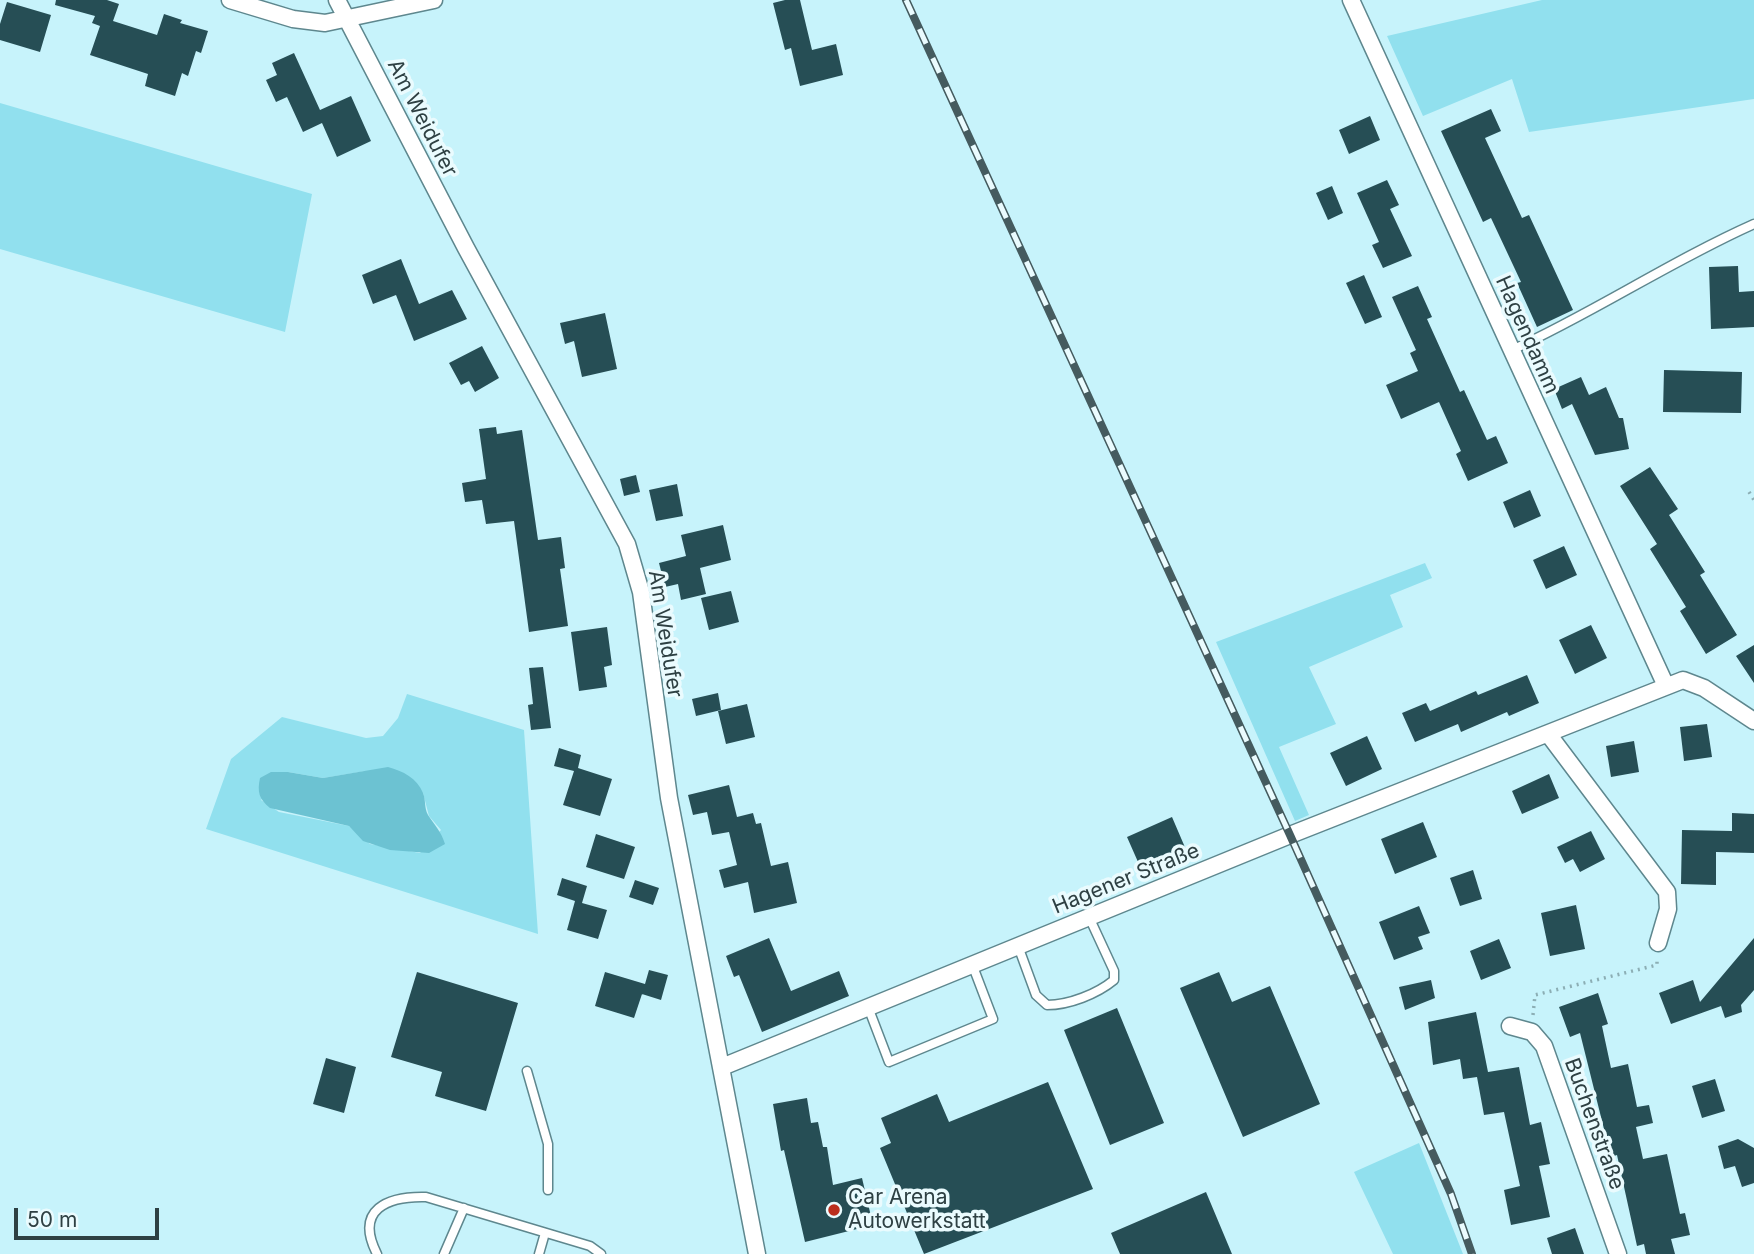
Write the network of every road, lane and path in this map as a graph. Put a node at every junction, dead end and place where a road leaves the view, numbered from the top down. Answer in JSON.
{"nodes":[{"id":1,"x":229,"y":0,"type":"edge"},
{"id":2,"x":337,"y":0,"type":"edge"},
{"id":3,"x":434,"y":0,"type":"edge"},
{"id":4,"x":1351,"y":0,"type":"edge"},
{"id":5,"x":347,"y":19,"type":"junction"},
{"id":6,"x":1754,"y":224,"type":"edge"},
{"id":7,"x":1510,"y":351,"type":"junction"},
{"id":8,"x":1749,"y":492,"type":"dead end"},
{"id":9,"x":1754,"y":500,"type":"edge"},
{"id":10,"x":1666,"y":686,"type":"junction"},
{"id":11,"x":1754,"y":722,"type":"edge"},
{"id":12,"x":1549,"y":735,"type":"junction"},
{"id":13,"x":1089,"y":917,"type":"junction"},
{"id":14,"x":1658,"y":943,"type":"joint"},
{"id":15,"x":1017,"y":946,"type":"junction"},
{"id":16,"x":972,"y":964,"type":"junction"},
{"id":17,"x":868,"y":1007,"type":"junction"},
{"id":18,"x":1510,"y":1026,"type":"dead end"},
{"id":19,"x":1532,"y":1032,"type":"junction"},
{"id":20,"x":722,"y":1067,"type":"junction"},
{"id":21,"x":527,"y":1071,"type":"dead end"},
{"id":22,"x":548,"y":1190,"type":"dead end"},
{"id":23,"x":464,"y":1208,"type":"junction"},
{"id":24,"x":545,"y":1233,"type":"junction"},
{"id":25,"x":377,"y":1254,"type":"edge"},
{"id":26,"x":444,"y":1254,"type":"edge"},
{"id":27,"x":539,"y":1254,"type":"edge"},
{"id":28,"x":601,"y":1254,"type":"edge"},
{"id":29,"x":758,"y":1254,"type":"edge"},
{"id":30,"x":1618,"y":1254,"type":"edge"}],
"edges":[{"from":1,"to":5,"type":"street"},
{"from":2,"to":5,"type":"street","name":"Am Weidufer"},
{"from":3,"to":5,"type":"street"},
{"from":4,"to":7,"type":"street","name":"Hagendamm"},
{"from":5,"to":20,"type":"street","name":"Am Weidufer"},
{"from":6,"to":7,"type":"lane"},
{"from":7,"to":10,"type":"street","name":"Hagendamm"},
{"from":8,"to":9,"type":"path"},
{"from":10,"to":11,"type":"street","name":"Hagener Straße"},
{"from":10,"to":12,"type":"street","name":"Hagener Straße"},
{"from":12,"to":13,"type":"street","name":"Hagener Straße"},
{"from":12,"to":14,"type":"street"},
{"from":13,"to":15,"type":"street","name":"Hagener Straße"},
{"from":13,"to":15,"type":"lane"},
{"from":14,"to":19,"type":"path"},
{"from":15,"to":16,"type":"street","name":"Hagener Straße"},
{"from":16,"to":17,"type":"street","name":"Hagener Straße"},
{"from":16,"to":17,"type":"lane"},
{"from":17,"to":20,"type":"street","name":"Hagener Straße"},
{"from":18,"to":19,"type":"street"},
{"from":19,"to":30,"type":"street","name":"Buchenstraße"},
{"from":20,"to":29,"type":"street","name":"Am Weidufer"},
{"from":21,"to":22,"type":"lane"},
{"from":23,"to":24,"type":"lane"},
{"from":23,"to":25,"type":"lane"},
{"from":23,"to":26,"type":"lane"},
{"from":24,"to":27,"type":"lane"},
{"from":24,"to":28,"type":"lane"}]}
